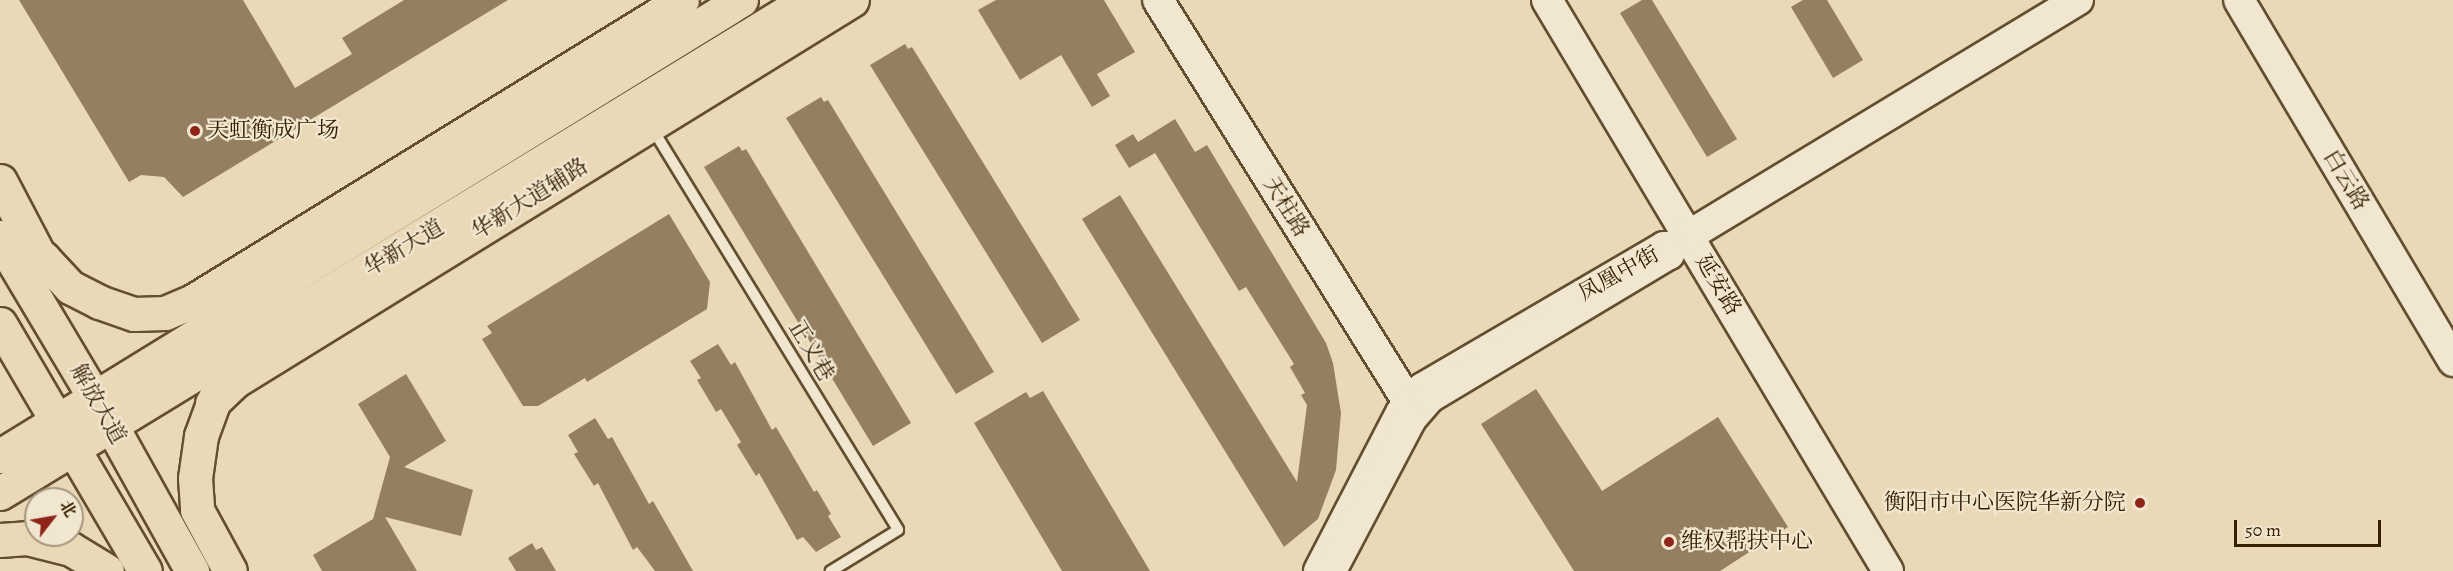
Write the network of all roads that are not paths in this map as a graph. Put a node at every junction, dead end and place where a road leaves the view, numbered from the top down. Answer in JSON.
{"nodes":[{"id":1,"x":682,"y":0,"type":"edge"},
{"id":2,"x":741,"y":0,"type":"edge"},
{"id":3,"x":807,"y":0,"type":"edge"},
{"id":4,"x":852,"y":0,"type":"edge"},
{"id":5,"x":1158,"y":0,"type":"edge"},
{"id":6,"x":1525,"y":0,"type":"edge"},
{"id":7,"x":1547,"y":0,"type":"edge"},
{"id":8,"x":2054,"y":0,"type":"edge"},
{"id":9,"x":2078,"y":0,"type":"edge"},
{"id":10,"x":2239,"y":0,"type":"edge"},
{"id":11,"x":2259,"y":0,"type":"edge"},
{"id":12,"x":671,"y":44,"type":"junction"},
{"id":13,"x":593,"y":55,"type":"junction"},
{"id":14,"x":650,"y":125,"type":"junction"},
{"id":15,"x":0,"y":181,"type":"edge"},
{"id":16,"x":517,"y":193,"type":"junction"},
{"id":17,"x":0,"y":238,"type":"edge"},
{"id":18,"x":1680,"y":242,"type":"junction"},
{"id":19,"x":43,"y":258,"type":"junction"},
{"id":20,"x":40,"y":306,"type":"junction"},
{"id":21,"x":0,"y":324,"type":"edge"},
{"id":22,"x":2453,"y":326,"type":"edge"},
{"id":23,"x":234,"y":352,"type":"junction"},
{"id":24,"x":2453,"y":361,"type":"edge"},
{"id":25,"x":95,"y":398,"type":"junction"},
{"id":26,"x":212,"y":403,"type":"junction"},
{"id":27,"x":1411,"y":409,"type":"junction"},
{"id":28,"x":58,"y":421,"type":"junction"},
{"id":29,"x":112,"y":427,"type":"junction"},
{"id":30,"x":73,"y":450,"type":"junction"},
{"id":31,"x":0,"y":456,"type":"edge"},
{"id":32,"x":0,"y":493,"type":"edge"},
{"id":33,"x":120,"y":530,"type":"junction"},
{"id":34,"x":0,"y":540,"type":"edge"},
{"id":35,"x":106,"y":571,"type":"edge"},
{"id":36,"x":129,"y":571,"type":"edge"},
{"id":37,"x":145,"y":571,"type":"edge"},
{"id":38,"x":192,"y":571,"type":"edge"},
{"id":39,"x":230,"y":571,"type":"edge"},
{"id":40,"x":831,"y":571,"type":"edge"},
{"id":41,"x":1319,"y":571,"type":"edge"},
{"id":42,"x":1331,"y":571,"type":"edge"},
{"id":43,"x":1865,"y":571,"type":"edge"},
{"id":44,"x":1888,"y":571,"type":"edge"}],
"edges":[{"from":1,"to":13,"type":"main road"},
{"from":2,"to":12,"type":"main road","name":"华新大道"},
{"from":3,"to":16,"type":"main road","name":"华新大道"},
{"from":4,"to":14,"type":"main road","name":"华新大道辅路"},
{"from":5,"to":27,"type":"street","name":"天柱路"},
{"from":6,"to":18,"type":"street","name":"延安路"},
{"from":7,"to":18,"type":"street","name":"延安路"},
{"from":8,"to":18,"type":"street","name":"凤凰中街"},
{"from":9,"to":18,"type":"street","name":"凤凰中街"},
{"from":10,"to":24,"type":"street","name":"白云路"},
{"from":11,"to":22,"type":"street","name":"白云路"},
{"from":12,"to":13,"type":"main road"},
{"from":12,"to":25,"type":"main road","name":"华新大道"},
{"from":13,"to":19,"type":"main road"},
{"from":14,"to":16,"type":"main road","name":"华新大道辅路"},
{"from":14,"to":40,"type":"lane","name":"正义巷"},
{"from":15,"to":19,"type":"main road"},
{"from":16,"to":23,"type":"main road","name":"华新大道"},
{"from":16,"to":26,"type":"main road","name":"华新大道辅路"},
{"from":17,"to":19,"type":"main road"},
{"from":17,"to":20,"type":"main road","name":"解放大道"},
{"from":18,"to":27,"type":"street","name":"凤凰中街"},
{"from":18,"to":43,"type":"street","name":"延安路"},
{"from":18,"to":44,"type":"street","name":"延安路"},
{"from":19,"to":20,"type":"main road"},
{"from":20,"to":25,"type":"main road","name":"解放大道"},
{"from":21,"to":28,"type":"main road","name":"解放大道"},
{"from":23,"to":26,"type":"main road"},
{"from":23,"to":29,"type":"main road","name":"华新大道"},
{"from":25,"to":28,"type":"main road","name":"华新大道"},
{"from":25,"to":29,"type":"main road","name":"解放大道"},
{"from":26,"to":39,"type":"main road"},
{"from":27,"to":41,"type":"street","name":"凤凰中街"},
{"from":27,"to":42,"type":"street","name":"凤凰中街"},
{"from":28,"to":30,"type":"main road","name":"解放大道"},
{"from":28,"to":31,"type":"main road","name":"华新大道"},
{"from":29,"to":30,"type":"main road","name":"华新大道"},
{"from":29,"to":38,"type":"main road","name":"解放大道"},
{"from":30,"to":32,"type":"main road","name":"华新大道"},
{"from":30,"to":33,"type":"main road","name":"解放大道"},
{"from":33,"to":36,"type":"main road"},
{"from":33,"to":37,"type":"main road","name":"解放大道"},
{"from":34,"to":35,"type":"main road"}]}
